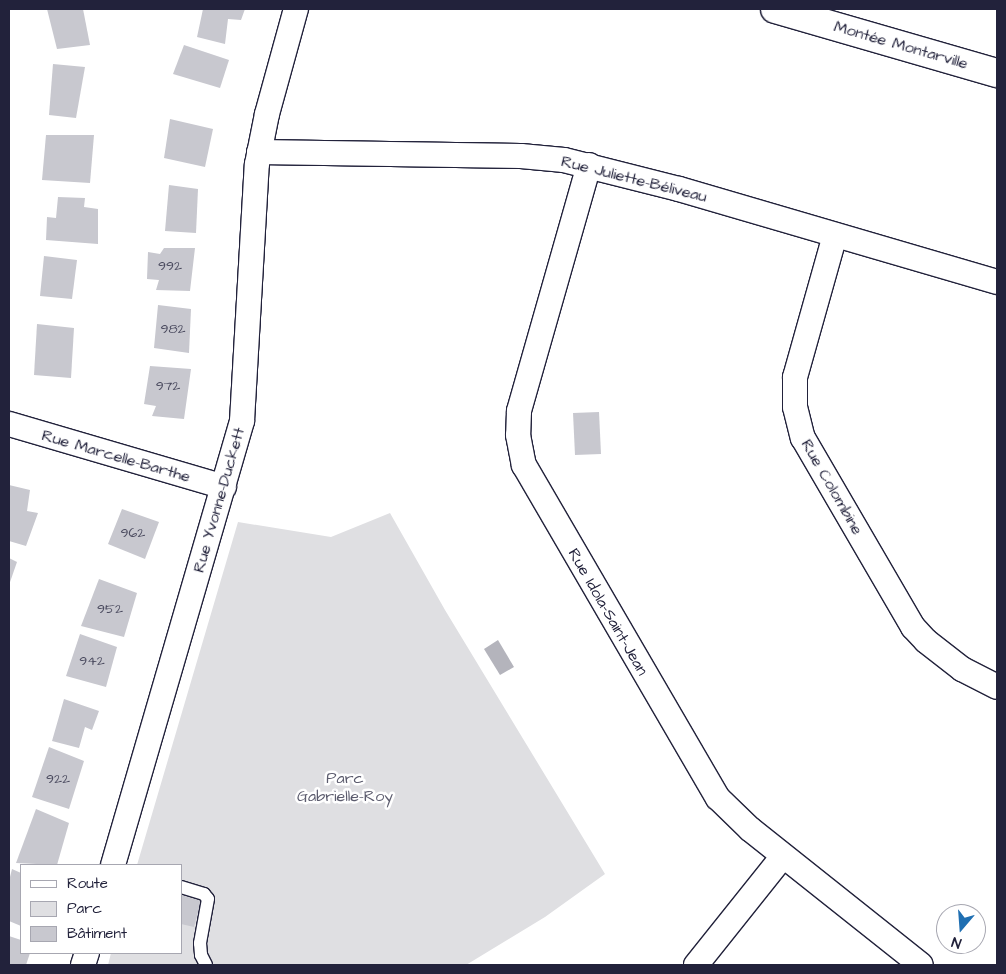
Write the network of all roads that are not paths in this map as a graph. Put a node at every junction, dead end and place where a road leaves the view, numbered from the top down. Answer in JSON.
{"nodes":[{"id":1,"x":296,"y":9,"type":"edge"},
{"id":2,"x":775,"y":9,"type":"edge"},
{"id":3,"x":997,"y":73,"type":"edge"},
{"id":4,"x":259,"y":152,"type":"junction"},
{"id":5,"x":589,"y":165,"type":"junction"},
{"id":6,"x":835,"y":235,"type":"junction"},
{"id":7,"x":997,"y":282,"type":"edge"},
{"id":8,"x":9,"y":424,"type":"edge"},
{"id":9,"x":224,"y":488,"type":"junction"},
{"id":10,"x":997,"y":687,"type":"edge"},
{"id":11,"x":784,"y":856,"type":"junction"},
{"id":12,"x":113,"y":864,"type":"edge"},
{"id":13,"x":182,"y":887,"type":"edge"},
{"id":14,"x":206,"y":965,"type":"edge"},
{"id":15,"x":696,"y":965,"type":"edge"},
{"id":16,"x":921,"y":965,"type":"edge"}],
"edges":[{"from":1,"to":4,"type":"street","name":"Rue Yvonne-Duckett"},
{"from":2,"to":3,"type":"street","name":"Montée Montarville"},
{"from":4,"to":5,"type":"street","name":"Rue Juliette-Béliveau"},
{"from":4,"to":9,"type":"street","name":"Rue Yvonne-Duckett"},
{"from":5,"to":6,"type":"street","name":"Rue Juliette-Béliveau"},
{"from":5,"to":11,"type":"street","name":"Rue Idola-Saint-Jean"},
{"from":6,"to":7,"type":"street","name":"Rue Juliette-Béliveau"},
{"from":6,"to":10,"type":"street","name":"Rue Colombine"},
{"from":8,"to":9,"type":"street","name":"Rue Marcelle-Barthe"},
{"from":9,"to":12,"type":"street","name":"Rue Yvonne-Duckett"},
{"from":11,"to":15,"type":"street"},
{"from":11,"to":16,"type":"street","name":"Rue Idola-Saint-Jean"},
{"from":13,"to":14,"type":"lane"}]}
